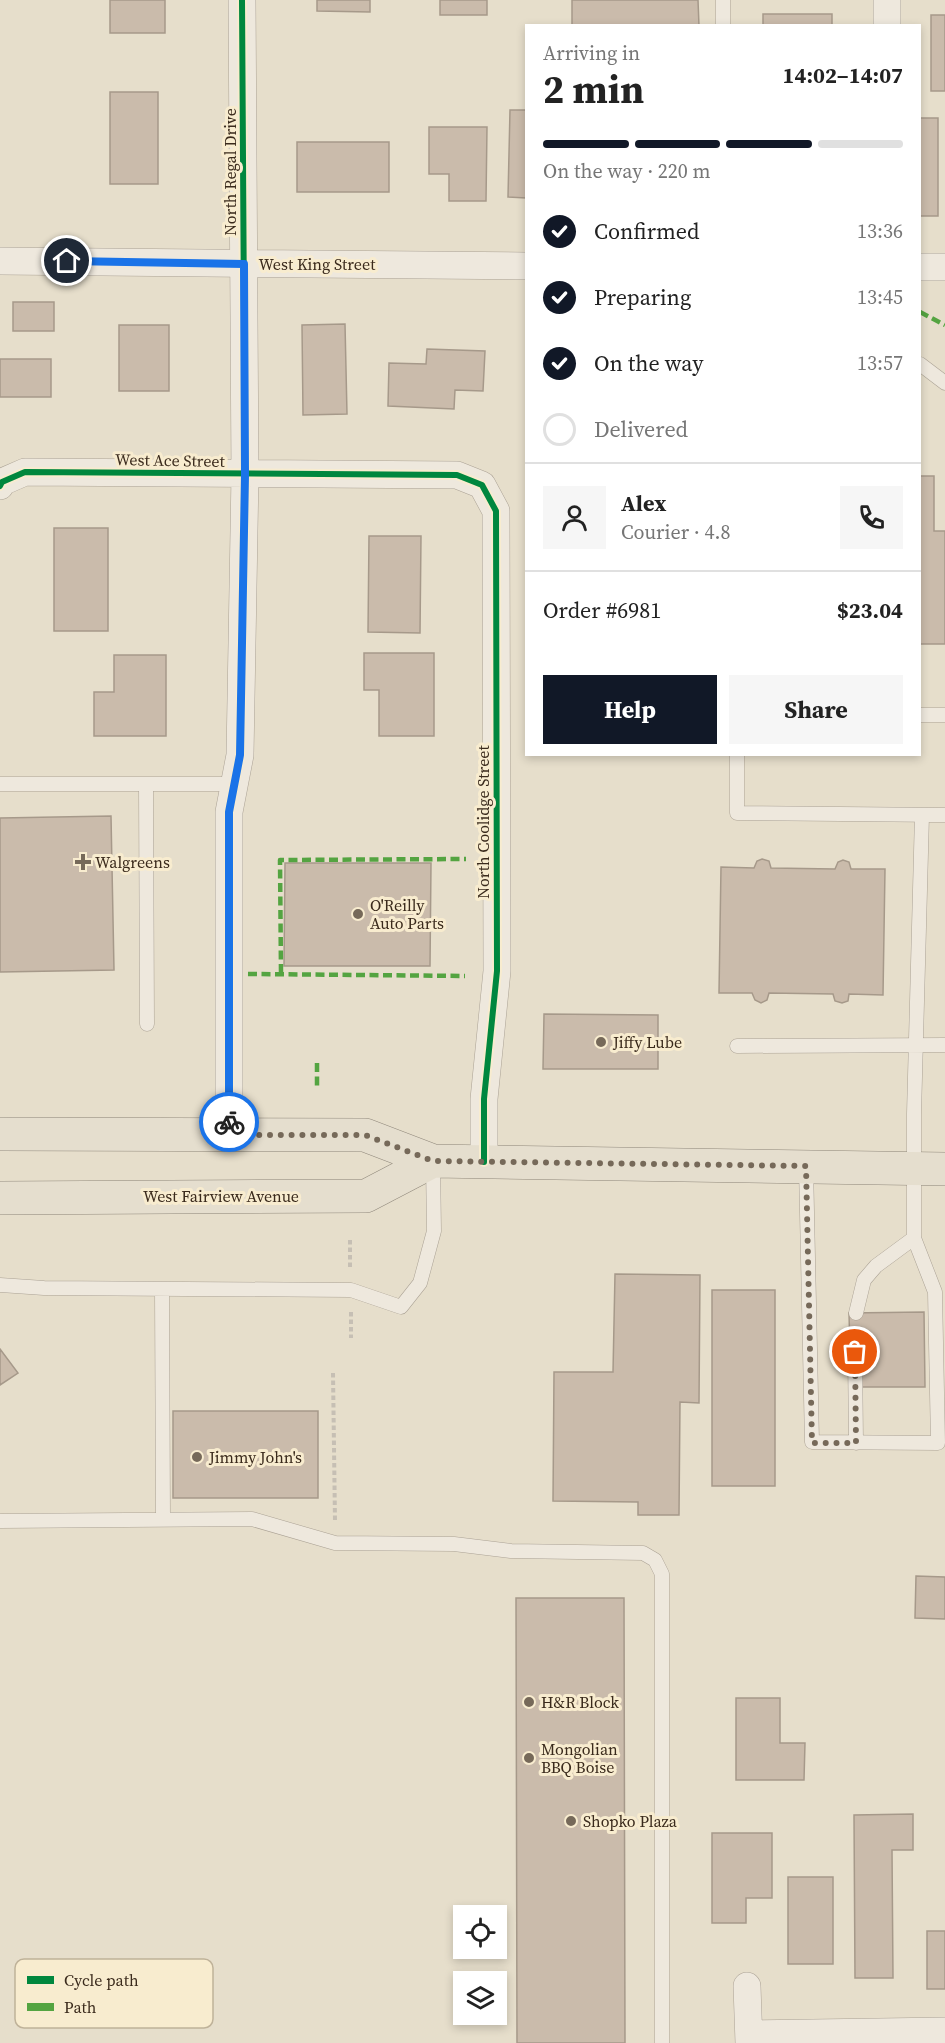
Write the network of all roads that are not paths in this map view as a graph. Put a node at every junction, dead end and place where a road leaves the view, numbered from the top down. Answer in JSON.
{"nodes":[{"id":1,"x":242,"y":0,"type":"edge"},
{"id":2,"x":723,"y":0,"type":"edge"},
{"id":3,"x":887,"y":0,"type":"edge"},
{"id":4,"x":723,"y":24,"type":"edge"},
{"id":5,"x":887,"y":24,"type":"edge"},
{"id":6,"x":0,"y":261,"type":"edge"},
{"id":7,"x":244,"y":264,"type":"junction"},
{"id":8,"x":525,"y":266,"type":"edge"},
{"id":9,"x":921,"y":267,"type":"edge"},
{"id":10,"x":945,"y":267,"type":"edge"},
{"id":11,"x":921,"y":365,"type":"edge"},
{"id":12,"x":945,"y":383,"type":"edge"},
{"id":13,"x":245,"y":475,"type":"junction"},
{"id":14,"x":1,"y":484,"type":"edge"},
{"id":15,"x":482,"y":485,"type":"joint"},
{"id":16,"x":921,"y":715,"type":"edge"},
{"id":17,"x":945,"y":715,"type":"edge"},
{"id":18,"x":737,"y":756,"type":"edge"},
{"id":19,"x":0,"y":784,"type":"edge"},
{"id":20,"x":146,"y":784,"type":"junction"},
{"id":21,"x":234,"y":784,"type":"junction"},
{"id":22,"x":922,"y":815,"type":"junction"},
{"id":23,"x":945,"y":815,"type":"edge"},
{"id":24,"x":147,"y":1024,"type":"dead end"},
{"id":25,"x":916,"y":1045,"type":"junction"},
{"id":26,"x":945,"y":1045,"type":"edge"},
{"id":27,"x":737,"y":1046,"type":"dead end"},
{"id":28,"x":0,"y":1134,"type":"edge"},
{"id":29,"x":229,"y":1135,"type":"junction"},
{"id":30,"x":433,"y":1161,"type":"junction"},
{"id":31,"x":484,"y":1162,"type":"junction"},
{"id":32,"x":806,"y":1166,"type":"junction"},
{"id":33,"x":929,"y":1169,"type":"edge"},
{"id":34,"x":0,"y":1197,"type":"edge"},
{"id":35,"x":914,"y":1238,"type":"junction"},
{"id":36,"x":0,"y":1285,"type":"edge"},
{"id":37,"x":162,"y":1289,"type":"junction"},
{"id":38,"x":856,"y":1313,"type":"dead end"},
{"id":39,"x":855,"y":1352,"type":"dead end"},
{"id":40,"x":856,"y":1443,"type":"junction"},
{"id":41,"x":163,"y":1519,"type":"junction"},
{"id":42,"x":0,"y":1521,"type":"edge"},
{"id":43,"x":747,"y":1986,"type":"dead end"},
{"id":44,"x":945,"y":2031,"type":"edge"},
{"id":45,"x":749,"y":2038,"type":"edge"},
{"id":46,"x":662,"y":2043,"type":"edge"}],
"edges":[{"from":1,"to":7,"type":"street","name":"North Regal Drive"},
{"from":2,"to":4,"type":"lane"},
{"from":3,"to":5,"type":"street"},
{"from":6,"to":7,"type":"street","name":"West King Street"},
{"from":7,"to":8,"type":"street","name":"West King Street"},
{"from":7,"to":13,"type":"street","name":"North Regal Drive"},
{"from":9,"to":10,"type":"street"},
{"from":11,"to":12,"type":"lane"},
{"from":13,"to":14,"type":"street","name":"West Ace Street"},
{"from":13,"to":15,"type":"street","name":"West Ace Street"},
{"from":13,"to":21,"type":"street","name":"North Regal Drive"},
{"from":15,"to":31,"type":"street","name":"North Coolidge Street"},
{"from":16,"to":17,"type":"lane"},
{"from":18,"to":22,"type":"lane"},
{"from":19,"to":20,"type":"lane"},
{"from":20,"to":21,"type":"lane"},
{"from":20,"to":24,"type":"lane"},
{"from":21,"to":29,"type":"street","name":"North Regal Drive"},
{"from":22,"to":23,"type":"lane"},
{"from":22,"to":25,"type":"lane"},
{"from":25,"to":26,"type":"lane"},
{"from":25,"to":27,"type":"lane"},
{"from":25,"to":33,"type":"lane"},
{"from":28,"to":29,"type":"main road","name":"West Fairview Avenue"},
{"from":29,"to":30,"type":"main road","name":"West Fairview Avenue"},
{"from":30,"to":31,"type":"main road","name":"West Fairview Avenue"},
{"from":30,"to":34,"type":"main road","name":"West Fairview Avenue"},
{"from":30,"to":37,"type":"lane"},
{"from":31,"to":32,"type":"main road","name":"West Fairview Avenue"},
{"from":32,"to":33,"type":"main road","name":"West Fairview Avenue"},
{"from":32,"to":40,"type":"lane"},
{"from":33,"to":35,"type":"lane"},
{"from":35,"to":38,"type":"lane"},
{"from":35,"to":40,"type":"lane"},
{"from":36,"to":37,"type":"lane"},
{"from":37,"to":41,"type":"lane"},
{"from":39,"to":40,"type":"lane"},
{"from":41,"to":42,"type":"lane"},
{"from":41,"to":46,"type":"lane"},
{"from":43,"to":45,"type":"street"},
{"from":44,"to":45,"type":"street"}]}
